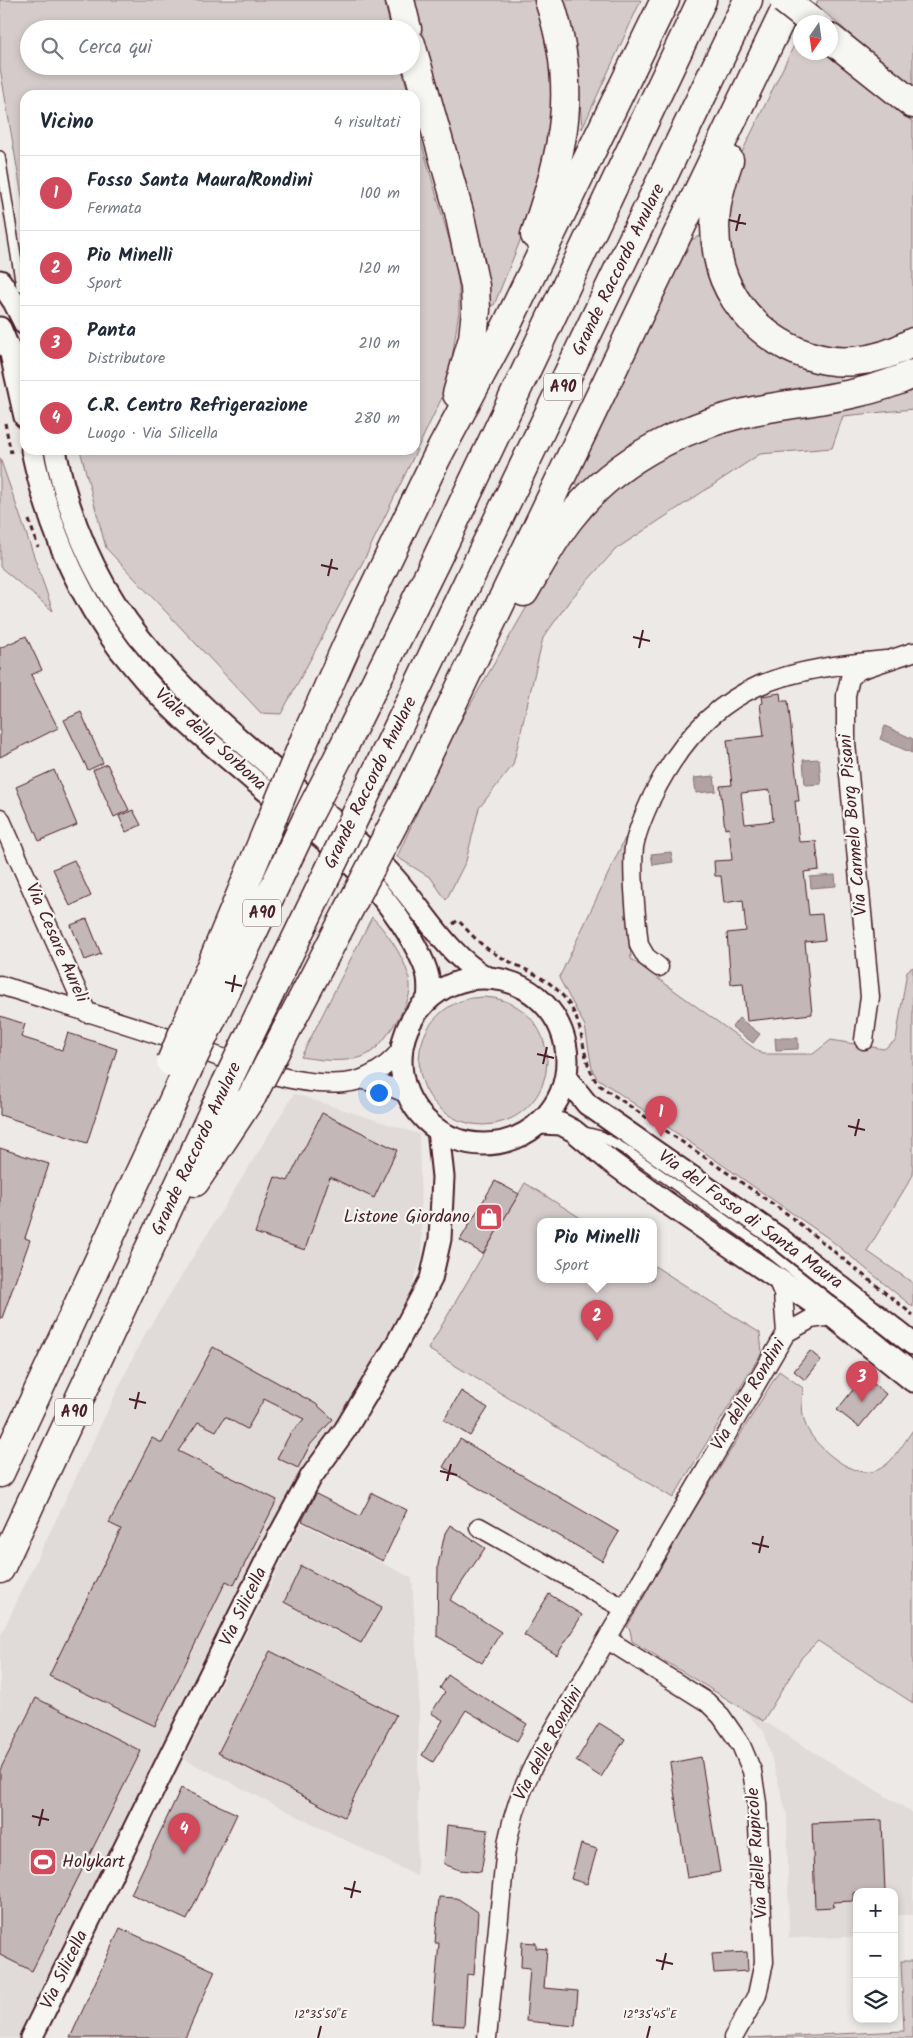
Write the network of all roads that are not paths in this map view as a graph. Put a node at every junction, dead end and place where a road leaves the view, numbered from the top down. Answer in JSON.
{"nodes":[{"id":1,"x":400,"y":0,"type":"edge"},
{"id":2,"x":548,"y":0,"type":"edge"},
{"id":3,"x":665,"y":0,"type":"edge"},
{"id":4,"x":702,"y":0,"type":"edge"},
{"id":5,"x":748,"y":0,"type":"edge"},
{"id":6,"x":784,"y":0,"type":"edge"},
{"id":7,"x":790,"y":0,"type":"edge"},
{"id":8,"x":803,"y":15,"type":"edge"},
{"id":9,"x":405,"y":20,"type":"edge"},
{"id":10,"x":769,"y":44,"type":"junction"},
{"id":11,"x":838,"y":44,"type":"edge"},
{"id":12,"x":420,"y":75,"type":"edge"},
{"id":13,"x":913,"y":104,"type":"edge"},
{"id":14,"x":0,"y":156,"type":"edge"},
{"id":15,"x":20,"y":280,"type":"edge"},
{"id":16,"x":0,"y":282,"type":"edge"},
{"id":17,"x":20,"y":314,"type":"edge"},
{"id":18,"x":0,"y":328,"type":"edge"},
{"id":19,"x":503,"y":333,"type":"junction"},
{"id":20,"x":913,"y":342,"type":"edge"},
{"id":21,"x":913,"y":374,"type":"edge"},
{"id":22,"x":20,"y":394,"type":"edge"},
{"id":23,"x":33,"y":455,"type":"edge"},
{"id":24,"x":56,"y":455,"type":"edge"},
{"id":25,"x":436,"y":459,"type":"junction"},
{"id":26,"x":484,"y":638,"type":"junction"},
{"id":27,"x":913,"y":652,"type":"edge"},
{"id":28,"x":886,"y":660,"type":"junction"},
{"id":29,"x":0,"y":818,"type":"edge"},
{"id":30,"x":659,"y":967,"type":"dead end"},
{"id":31,"x":487,"y":978,"type":"junction"},
{"id":32,"x":0,"y":985,"type":"edge"},
{"id":33,"x":428,"y":1000,"type":"junction"},
{"id":34,"x":87,"y":1013,"type":"junction"},
{"id":35,"x":864,"y":1040,"type":"dead end"},
{"id":36,"x":401,"y":1050,"type":"junction"},
{"id":37,"x":179,"y":1067,"type":"junction"},
{"id":38,"x":566,"y":1078,"type":"junction"},
{"id":39,"x":364,"y":1080,"type":"junction"},
{"id":40,"x":408,"y":1094,"type":"junction"},
{"id":41,"x":540,"y":1123,"type":"junction"},
{"id":42,"x":438,"y":1130,"type":"junction"},
{"id":43,"x":574,"y":1131,"type":"junction"},
{"id":44,"x":476,"y":1144,"type":"junction"},
{"id":45,"x":443,"y":1177,"type":"junction"},
{"id":46,"x":148,"y":1254,"type":"junction"},
{"id":47,"x":777,"y":1278,"type":"junction"},
{"id":48,"x":832,"y":1316,"type":"junction"},
{"id":49,"x":786,"y":1333,"type":"junction"},
{"id":50,"x":913,"y":1344,"type":"edge"},
{"id":51,"x":913,"y":1366,"type":"edge"},
{"id":52,"x":913,"y":1381,"type":"edge"},
{"id":53,"x":0,"y":1473,"type":"edge"},
{"id":54,"x":479,"y":1527,"type":"dead end"},
{"id":55,"x":0,"y":1569,"type":"edge"},
{"id":56,"x":625,"y":1609,"type":"junction"},
{"id":57,"x":608,"y":1640,"type":"junction"},
{"id":58,"x":31,"y":2038,"type":"edge"},
{"id":59,"x":487,"y":2038,"type":"edge"},
{"id":60,"x":733,"y":2038,"type":"edge"}],
"edges":[{"from":1,"to":9,"type":"highway"},
{"from":2,"to":19,"type":"highway"},
{"from":3,"to":19,"type":"highway"},
{"from":4,"to":37,"type":"highway","number":"A90","bridge":true},
{"from":5,"to":46,"type":"highway","name":"Grande Raccordo Anulare","number":"A90","bridge":true},
{"from":6,"to":8,"type":"highway","bridge":true},
{"from":7,"to":10,"type":"highway"},
{"from":10,"to":20,"type":"highway"},
{"from":10,"to":26,"type":"highway"},
{"from":11,"to":13,"type":"highway"},
{"from":12,"to":25,"type":"highway"},
{"from":14,"to":15,"type":"lane"},
{"from":16,"to":17,"type":"street"},
{"from":18,"to":22,"type":"street"},
{"from":19,"to":25,"type":"highway"},
{"from":21,"to":26,"type":"highway"},
{"from":23,"to":33,"type":"street","name":"Viale della Sorbona"},
{"from":24,"to":31,"type":"street","name":"Viale della Sorbona"},
{"from":25,"to":37,"type":"highway","bridge":true},
{"from":26,"to":46,"type":"highway","bridge":true},
{"from":27,"to":28,"type":"street","name":"Via Carmelo Borg Pisani"},
{"from":28,"to":30,"type":"street"},
{"from":28,"to":35,"type":"street","name":"Via Carmelo Borg Pisani"},
{"from":29,"to":34,"type":"street","name":"Via Cesare Aureli"},
{"from":31,"to":33,"type":"street"},
{"from":31,"to":38,"type":"street"},
{"from":32,"to":34,"type":"street"},
{"from":33,"to":36,"type":"street"},
{"from":34,"to":39,"type":"street"},
{"from":36,"to":39,"type":"street"},
{"from":36,"to":40,"type":"street"},
{"from":37,"to":53,"type":"highway","number":"A90"},
{"from":38,"to":41,"type":"street"},
{"from":38,"to":50,"type":"street","name":"Via del Fosso di Santa Maura"},
{"from":39,"to":40,"type":"street"},
{"from":40,"to":42,"type":"street"},
{"from":41,"to":43,"type":"street","name":"Via del Fosso di Santa Maura"},
{"from":41,"to":44,"type":"street"},
{"from":42,"to":44,"type":"street"},
{"from":42,"to":45,"type":"street","name":"Via Silicella"},
{"from":43,"to":47,"type":"street","name":"Via del Fosso di Santa Maura"},
{"from":43,"to":51,"type":"lane","name":"Via del Fosso di Santa Maura"},
{"from":44,"to":45,"type":"street","name":"Via Silicella"},
{"from":45,"to":58,"type":"street","name":"Via Silicella"},
{"from":46,"to":55,"type":"highway","name":"Grande Raccordo Anulare","number":"A90"},
{"from":47,"to":48,"type":"street","name":"Via del Fosso di Santa Maura"},
{"from":47,"to":49,"type":"street","name":"Via delle Rondini"},
{"from":48,"to":49,"type":"street"},
{"from":48,"to":52,"type":"street","name":"Via del Fosso di Santa Maura"},
{"from":49,"to":56,"type":"street","name":"Via delle Rondini"},
{"from":54,"to":56,"type":"street"},
{"from":56,"to":57,"type":"street","name":"Via delle Rondini"},
{"from":57,"to":59,"type":"street","name":"Via delle Rondini"},
{"from":57,"to":60,"type":"street","name":"Via delle Rupicole"}]}
